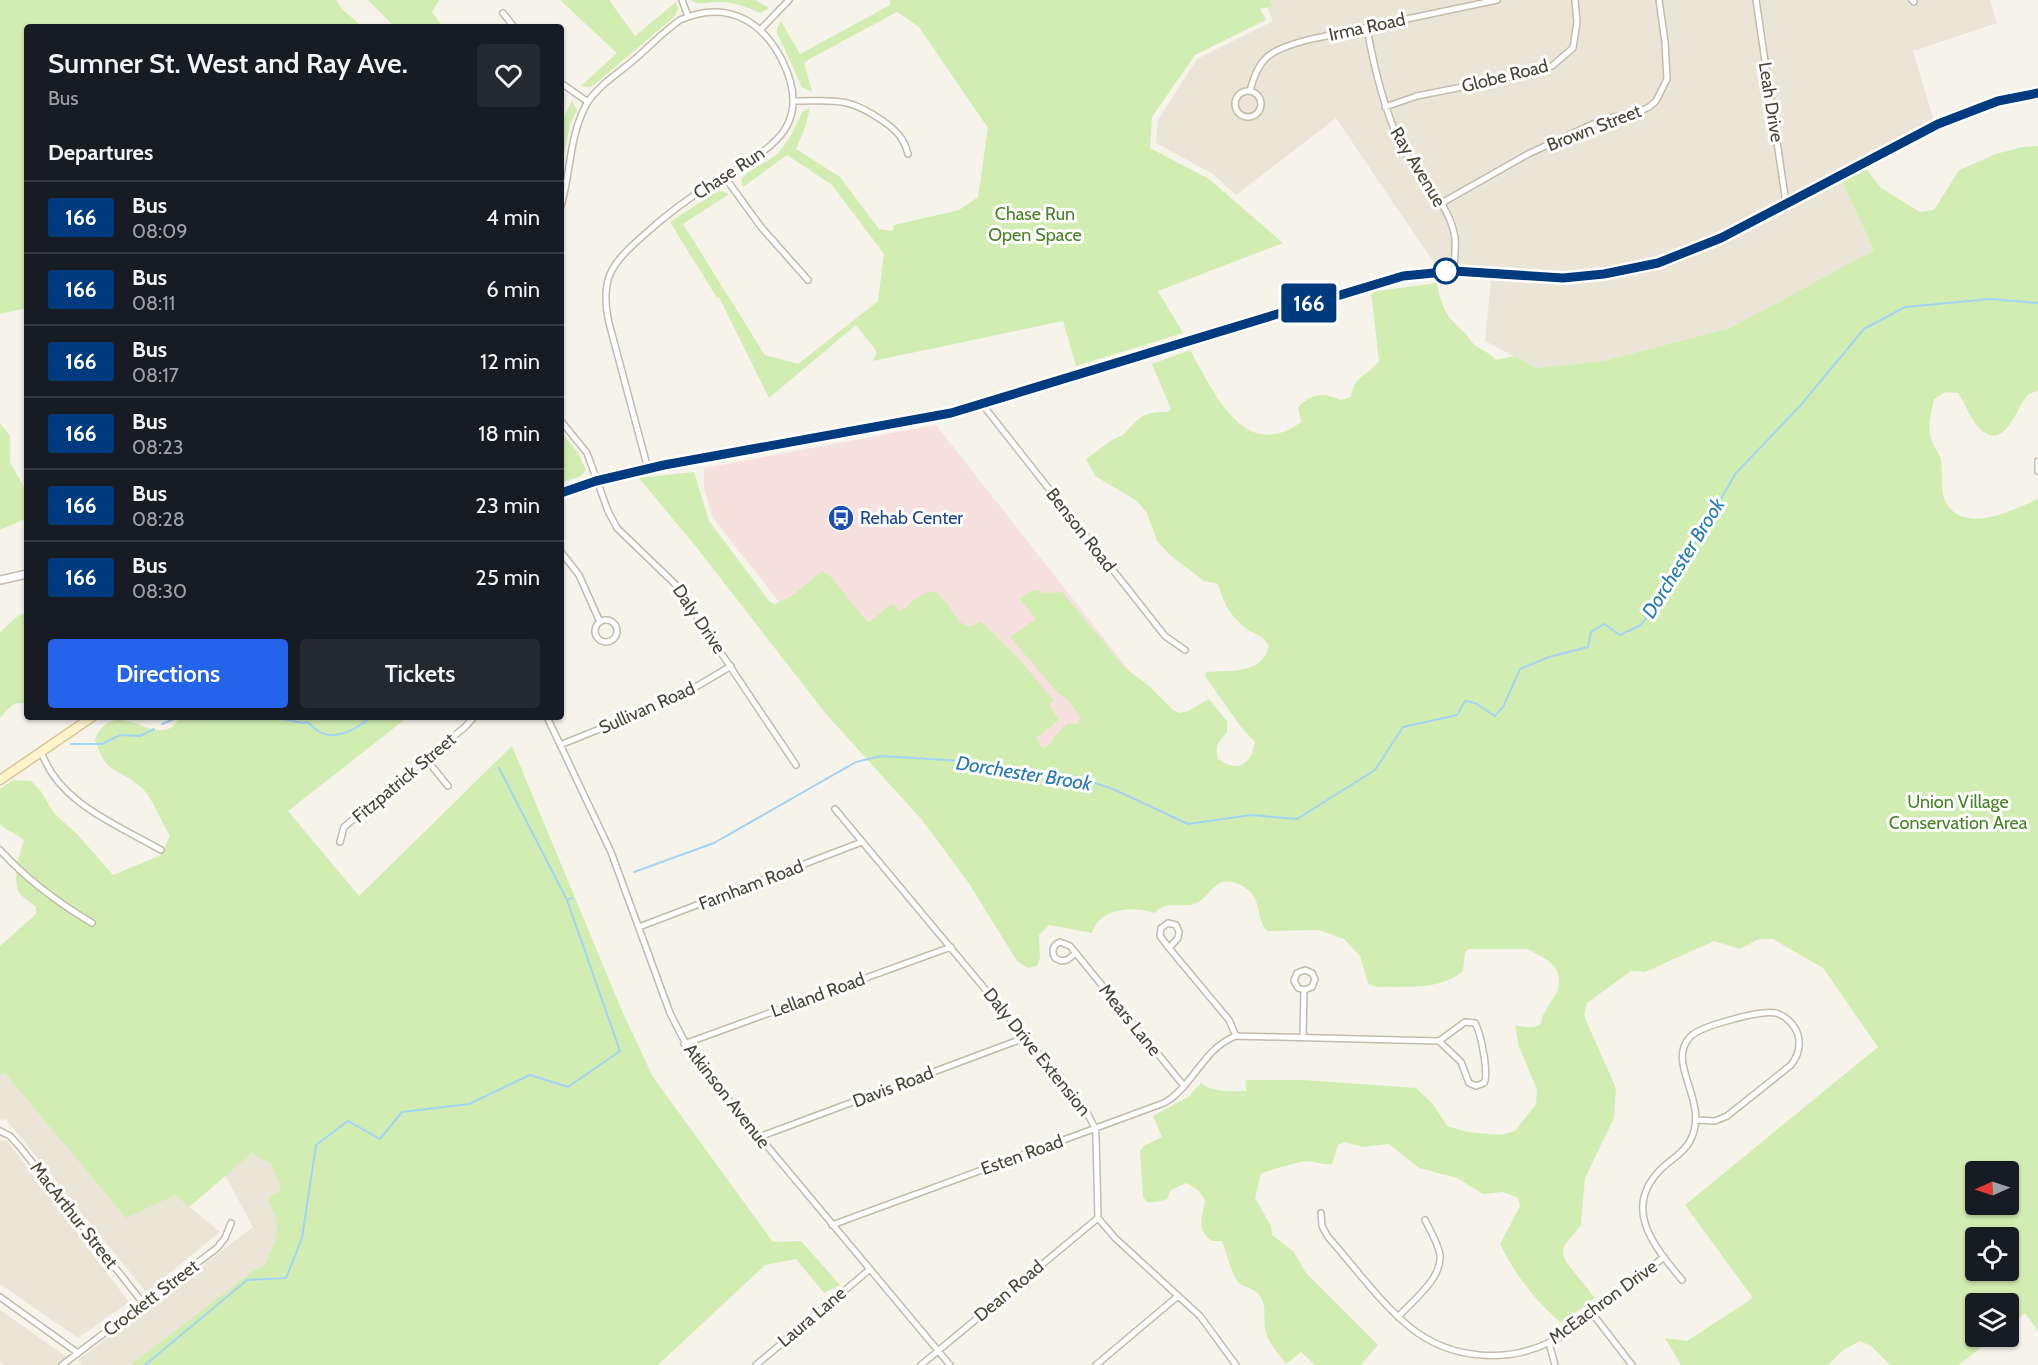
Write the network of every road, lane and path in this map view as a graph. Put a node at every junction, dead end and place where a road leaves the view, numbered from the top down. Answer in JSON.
{"nodes":[{"id":1,"x":682,"y":0,"type":"edge"},
{"id":2,"x":789,"y":0,"type":"edge"},
{"id":3,"x":1497,"y":0,"type":"edge"},
{"id":4,"x":1575,"y":0,"type":"edge"},
{"id":5,"x":1659,"y":0,"type":"edge"},
{"id":6,"x":1756,"y":0,"type":"edge"},
{"id":7,"x":503,"y":13,"type":"dead end"},
{"id":8,"x":688,"y":16,"type":"junction"},
{"id":9,"x":512,"y":24,"type":"edge"},
{"id":10,"x":762,"y":28,"type":"junction"},
{"id":11,"x":1367,"y":28,"type":"junction"},
{"id":12,"x":564,"y":85,"type":"edge"},
{"id":13,"x":1250,"y":92,"type":"junction"},
{"id":14,"x":2038,"y":93,"type":"edge"},
{"id":15,"x":793,"y":101,"type":"junction"},
{"id":16,"x":588,"y":102,"type":"junction"},
{"id":17,"x":1385,"y":107,"type":"junction"},
{"id":18,"x":908,"y":154,"type":"dead end"},
{"id":19,"x":724,"y":176,"type":"junction"},
{"id":20,"x":564,"y":189,"type":"edge"},
{"id":21,"x":1786,"y":203,"type":"junction"},
{"id":22,"x":1440,"y":204,"type":"junction"},
{"id":23,"x":1454,"y":271,"type":"junction"},
{"id":24,"x":808,"y":280,"type":"dead end"},
{"id":25,"x":982,"y":404,"type":"junction"},
{"id":26,"x":564,"y":425,"type":"edge"},
{"id":27,"x":2038,"y":460,"type":"edge"},
{"id":28,"x":648,"y":469,"type":"junction"},
{"id":29,"x":2038,"y":471,"type":"edge"},
{"id":30,"x":596,"y":481,"type":"junction"},
{"id":31,"x":564,"y":492,"type":"edge"},
{"id":32,"x":564,"y":556,"type":"edge"},
{"id":33,"x":24,"y":575,"type":"edge"},
{"id":34,"x":0,"y":580,"type":"edge"},
{"id":35,"x":600,"y":622,"type":"junction"},
{"id":36,"x":1185,"y":650,"type":"dead end"},
{"id":37,"x":730,"y":666,"type":"junction"},
{"id":38,"x":88,"y":720,"type":"edge"},
{"id":39,"x":471,"y":720,"type":"edge"},
{"id":40,"x":548,"y":720,"type":"edge"},
{"id":41,"x":560,"y":745,"type":"junction"},
{"id":42,"x":41,"y":751,"type":"junction"},
{"id":43,"x":426,"y":759,"type":"junction"},
{"id":44,"x":796,"y":765,"type":"dead end"},
{"id":45,"x":0,"y":780,"type":"edge"},
{"id":46,"x":447,"y":786,"type":"dead end"},
{"id":47,"x":835,"y":809,"type":"dead end"},
{"id":48,"x":340,"y":842,"type":"dead end"},
{"id":49,"x":862,"y":842,"type":"junction"},
{"id":50,"x":0,"y":850,"type":"edge"},
{"id":51,"x":161,"y":850,"type":"dead end"},
{"id":52,"x":92,"y":923,"type":"dead end"},
{"id":53,"x":639,"y":927,"type":"junction"},
{"id":54,"x":951,"y":947,"type":"junction"},
{"id":55,"x":1169,"y":948,"type":"junction"},
{"id":56,"x":1076,"y":953,"type":"dead end"},
{"id":57,"x":1304,"y":990,"type":"dead end"},
{"id":58,"x":1027,"y":1036,"type":"junction"},
{"id":59,"x":1236,"y":1036,"type":"junction"},
{"id":60,"x":1303,"y":1036,"type":"junction"},
{"id":61,"x":1439,"y":1041,"type":"junction"},
{"id":62,"x":684,"y":1044,"type":"junction"},
{"id":63,"x":1184,"y":1086,"type":"junction"},
{"id":64,"x":1696,"y":1120,"type":"junction"},
{"id":65,"x":1095,"y":1128,"type":"junction"},
{"id":66,"x":0,"y":1131,"type":"edge"},
{"id":67,"x":759,"y":1137,"type":"junction"},
{"id":68,"x":1321,"y":1213,"type":"dead end"},
{"id":69,"x":1098,"y":1218,"type":"junction"},
{"id":70,"x":1425,"y":1220,"type":"dead end"},
{"id":71,"x":231,"y":1223,"type":"dead end"},
{"id":72,"x":832,"y":1225,"type":"junction"},
{"id":73,"x":1664,"y":1257,"type":"junction"},
{"id":74,"x":869,"y":1270,"type":"junction"},
{"id":75,"x":1682,"y":1280,"type":"dead end"},
{"id":76,"x":1178,"y":1296,"type":"junction"},
{"id":77,"x":0,"y":1297,"type":"edge"},
{"id":78,"x":143,"y":1303,"type":"junction"},
{"id":79,"x":1592,"y":1313,"type":"junction"},
{"id":80,"x":1398,"y":1317,"type":"junction"},
{"id":81,"x":1549,"y":1343,"type":"junction"},
{"id":82,"x":938,"y":1350,"type":"junction"},
{"id":83,"x":78,"y":1353,"type":"junction"},
{"id":84,"x":1484,"y":1356,"type":"junction"},
{"id":85,"x":1098,"y":1364,"type":"edge"},
{"id":86,"x":62,"y":1365,"type":"edge"},
{"id":87,"x":756,"y":1365,"type":"edge"},
{"id":88,"x":921,"y":1365,"type":"edge"},
{"id":89,"x":950,"y":1365,"type":"edge"},
{"id":90,"x":1236,"y":1365,"type":"edge"},
{"id":91,"x":1483,"y":1365,"type":"edge"},
{"id":92,"x":1555,"y":1365,"type":"edge"},
{"id":93,"x":1632,"y":1365,"type":"edge"}],
"edges":[{"from":1,"to":8,"type":"street"},
{"from":2,"to":10,"type":"street"},
{"from":3,"to":11,"type":"street","name":"Irma Road"},
{"from":4,"to":17,"type":"street","name":"Globe Road"},
{"from":5,"to":22,"type":"street","name":"Brown Street"},
{"from":6,"to":21,"type":"street","name":"Leah Drive"},
{"from":7,"to":9,"type":"street"},
{"from":8,"to":10,"type":"street","name":"Chase Run"},
{"from":8,"to":16,"type":"street","name":"Chase Run"},
{"from":10,"to":15,"type":"street","name":"Chase Run"},
{"from":11,"to":13,"type":"street","name":"Irma Road"},
{"from":11,"to":17,"type":"street","name":"Ray Avenue"},
{"from":12,"to":16,"type":"street"},
{"from":13,"to":13,"type":"street"},
{"from":14,"to":21,"type":"main road"},
{"from":15,"to":18,"type":"street"},
{"from":15,"to":19,"type":"street","name":"Chase Run"},
{"from":16,"to":20,"type":"street","name":"Chase Run"},
{"from":17,"to":22,"type":"street","name":"Ray Avenue"},
{"from":19,"to":24,"type":"street"},
{"from":19,"to":28,"type":"street","name":"Chase Run"},
{"from":21,"to":23,"type":"main road"},
{"from":22,"to":23,"type":"street","name":"Ray Avenue"},
{"from":23,"to":25,"type":"main road"},
{"from":25,"to":28,"type":"main road"},
{"from":25,"to":36,"type":"street","name":"Benson Road"},
{"from":26,"to":30,"type":"street"},
{"from":27,"to":29,"type":"street"},
{"from":28,"to":30,"type":"main road"},
{"from":30,"to":31,"type":"main road"},
{"from":30,"to":37,"type":"street","name":"Daly Drive"},
{"from":32,"to":35,"type":"street"},
{"from":33,"to":34,"type":"street"},
{"from":35,"to":35,"type":"street"},
{"from":37,"to":41,"type":"street","name":"Sullivan Road"},
{"from":37,"to":44,"type":"street","name":"Daly Drive"},
{"from":38,"to":42,"type":"main road"},
{"from":39,"to":43,"type":"street","name":"Fitzpatrick Street"},
{"from":40,"to":41,"type":"street","name":"Atkinson Avenue"},
{"from":41,"to":53,"type":"street","name":"Atkinson Avenue"},
{"from":42,"to":45,"type":"main road"},
{"from":42,"to":51,"type":"street"},
{"from":43,"to":46,"type":"street"},
{"from":43,"to":48,"type":"street","name":"Fitzpatrick Street"},
{"from":47,"to":49,"type":"street","name":"Daly Drive Extension"},
{"from":49,"to":53,"type":"street","name":"Farnham Road"},
{"from":49,"to":54,"type":"street","name":"Daly Drive Extension"},
{"from":50,"to":52,"type":"street"},
{"from":53,"to":62,"type":"street","name":"Atkinson Avenue"},
{"from":54,"to":58,"type":"street","name":"Daly Drive Extension"},
{"from":54,"to":62,"type":"street","name":"Lelland Road"},
{"from":55,"to":55,"type":"street"},
{"from":55,"to":59,"type":"street"},
{"from":56,"to":63,"type":"street","name":"Mears Lane"},
{"from":57,"to":60,"type":"street"},
{"from":58,"to":65,"type":"street","name":"Daly Drive Extension"},
{"from":58,"to":67,"type":"street","name":"Davis Road"},
{"from":59,"to":60,"type":"street"},
{"from":59,"to":63,"type":"street","name":"Esten Road"},
{"from":60,"to":61,"type":"street"},
{"from":61,"to":61,"type":"street"},
{"from":62,"to":67,"type":"street","name":"Atkinson Avenue"},
{"from":63,"to":65,"type":"street","name":"Esten Road"},
{"from":64,"to":64,"type":"street"},
{"from":64,"to":73,"type":"street"},
{"from":65,"to":69,"type":"street","name":"Daly Drive Extension"},
{"from":65,"to":72,"type":"street","name":"Esten Road"},
{"from":66,"to":78,"type":"street","name":"MacArthur Street"},
{"from":67,"to":72,"type":"street","name":"Atkinson Avenue"},
{"from":68,"to":80,"type":"street","name":"McEachron Drive"},
{"from":69,"to":76,"type":"street"},
{"from":69,"to":82,"type":"street","name":"Dean Road"},
{"from":70,"to":80,"type":"street"},
{"from":71,"to":78,"type":"street","name":"Crockett Street"},
{"from":72,"to":74,"type":"street","name":"Atkinson Avenue"},
{"from":73,"to":75,"type":"street"},
{"from":73,"to":79,"type":"street","name":"McEachron Drive"},
{"from":74,"to":82,"type":"street","name":"Atkinson Avenue"},
{"from":74,"to":87,"type":"street","name":"Laura Lane"},
{"from":76,"to":85,"type":"street"},
{"from":76,"to":90,"type":"street"},
{"from":77,"to":83,"type":"street"},
{"from":78,"to":83,"type":"street","name":"Crockett Street"},
{"from":79,"to":81,"type":"street","name":"McEachron Drive"},
{"from":79,"to":93,"type":"street"},
{"from":80,"to":84,"type":"street","name":"McEachron Drive"},
{"from":81,"to":84,"type":"street","name":"McEachron Drive"},
{"from":81,"to":92,"type":"street"},
{"from":82,"to":88,"type":"street","name":"Dean Road"},
{"from":82,"to":89,"type":"street","name":"Atkinson Avenue"},
{"from":83,"to":86,"type":"street","name":"Crockett Street"},
{"from":84,"to":91,"type":"street"}]}
